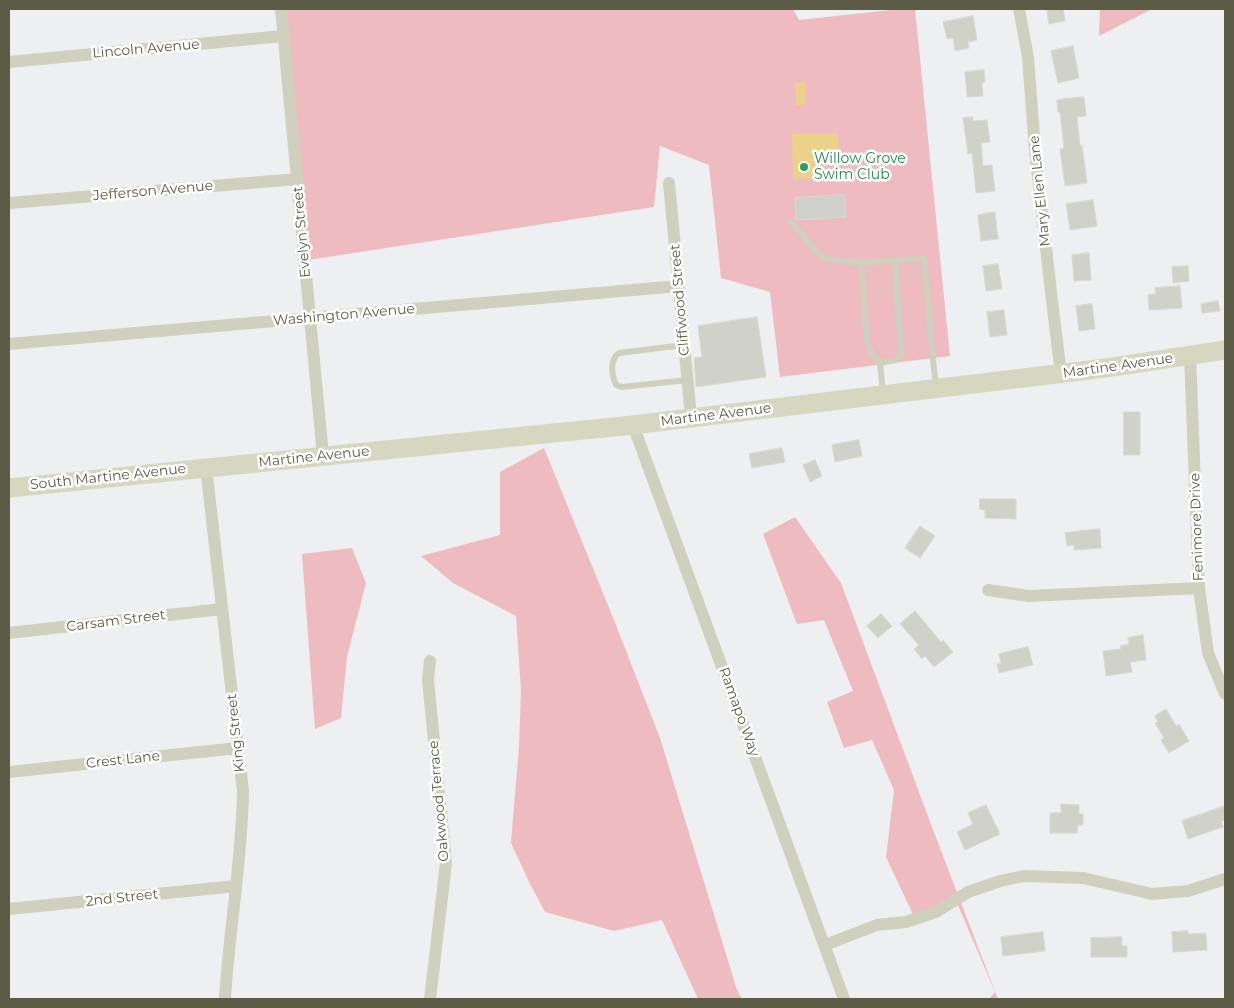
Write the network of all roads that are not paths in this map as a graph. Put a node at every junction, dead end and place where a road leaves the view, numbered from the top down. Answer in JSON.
{"nodes":[{"id":1,"x":281,"y":9,"type":"edge"},
{"id":2,"x":1019,"y":9,"type":"edge"},
{"id":3,"x":284,"y":36,"type":"junction"},
{"id":4,"x":9,"y":62,"type":"edge"},
{"id":5,"x":297,"y":179,"type":"junction"},
{"id":6,"x":669,"y":183,"type":"dead end"},
{"id":7,"x":9,"y":203,"type":"edge"},
{"id":8,"x":791,"y":222,"type":"dead end"},
{"id":9,"x":895,"y":260,"type":"junction"},
{"id":10,"x":861,"y":263,"type":"junction"},
{"id":11,"x":678,"y":286,"type":"junction"},
{"id":12,"x":310,"y":318,"type":"junction"},
{"id":13,"x":9,"y":344,"type":"edge"},
{"id":14,"x":684,"y":345,"type":"junction"},
{"id":15,"x":1225,"y":350,"type":"edge"},
{"id":16,"x":1190,"y":355,"type":"junction"},
{"id":17,"x":880,"y":363,"type":"junction"},
{"id":18,"x":1061,"y":374,"type":"junction"},
{"id":19,"x":687,"y":380,"type":"junction"},
{"id":20,"x":936,"y":388,"type":"junction"},
{"id":21,"x":883,"y":395,"type":"junction"},
{"id":22,"x":691,"y":417,"type":"junction"},
{"id":23,"x":633,"y":425,"type":"junction"},
{"id":24,"x":323,"y":456,"type":"junction"},
{"id":25,"x":206,"y":467,"type":"junction"},
{"id":26,"x":9,"y":488,"type":"edge"},
{"id":27,"x":1199,"y":588,"type":"junction"},
{"id":28,"x":988,"y":590,"type":"dead end"},
{"id":29,"x":222,"y":609,"type":"junction"},
{"id":30,"x":9,"y":633,"type":"edge"},
{"id":31,"x":430,"y":662,"type":"dead end"},
{"id":32,"x":1225,"y":694,"type":"edge"},
{"id":33,"x":238,"y":748,"type":"junction"},
{"id":34,"x":9,"y":772,"type":"edge"},
{"id":35,"x":1225,"y":879,"type":"edge"},
{"id":36,"x":236,"y":886,"type":"junction"},
{"id":37,"x":9,"y":909,"type":"edge"},
{"id":38,"x":825,"y":945,"type":"junction"},
{"id":39,"x":225,"y":999,"type":"edge"},
{"id":40,"x":430,"y":999,"type":"edge"},
{"id":41,"x":844,"y":999,"type":"edge"}],
"edges":[{"from":1,"to":3,"type":"street","name":"Evelyn Street"},
{"from":2,"to":18,"type":"street","name":"Mary Ellen Lane"},
{"from":3,"to":4,"type":"street","name":"Lincoln Avenue"},
{"from":3,"to":5,"type":"street","name":"Evelyn Street"},
{"from":5,"to":7,"type":"street","name":"Jefferson Avenue"},
{"from":5,"to":12,"type":"street","name":"Evelyn Street"},
{"from":6,"to":11,"type":"street","name":"Cliffwood Street"},
{"from":8,"to":10,"type":"lane"},
{"from":9,"to":10,"type":"lane"},
{"from":9,"to":17,"type":"lane"},
{"from":9,"to":20,"type":"lane"},
{"from":10,"to":17,"type":"lane"},
{"from":11,"to":12,"type":"street","name":"Washington Avenue"},
{"from":11,"to":14,"type":"street","name":"Cliffwood Street"},
{"from":12,"to":13,"type":"street","name":"Washington Avenue"},
{"from":12,"to":24,"type":"street","name":"Evelyn Street"},
{"from":14,"to":19,"type":"street","name":"Cliffwood Street"},
{"from":14,"to":19,"type":"lane"},
{"from":15,"to":16,"type":"main road","name":"Martine Avenue"},
{"from":16,"to":18,"type":"main road","name":"Martine Avenue"},
{"from":16,"to":27,"type":"street","name":"Fenimore Drive"},
{"from":17,"to":21,"type":"lane"},
{"from":18,"to":20,"type":"main road","name":"Martine Avenue"},
{"from":19,"to":22,"type":"street","name":"Cliffwood Street"},
{"from":20,"to":21,"type":"main road","name":"Martine Avenue"},
{"from":21,"to":22,"type":"main road","name":"Martine Avenue"},
{"from":22,"to":23,"type":"main road","name":"Martine Avenue"},
{"from":23,"to":24,"type":"main road","name":"Martine Avenue"},
{"from":23,"to":38,"type":"street","name":"Ramapo Way"},
{"from":24,"to":25,"type":"main road","name":"Martine Avenue"},
{"from":25,"to":26,"type":"main road","name":"South Martine Avenue"},
{"from":25,"to":29,"type":"street","name":"King Street"},
{"from":27,"to":28,"type":"street"},
{"from":27,"to":32,"type":"street","name":"Fenimore Drive"},
{"from":29,"to":30,"type":"street","name":"Carsam Street"},
{"from":29,"to":33,"type":"street","name":"King Street"},
{"from":31,"to":40,"type":"street","name":"Oakwood Terrace"},
{"from":33,"to":34,"type":"street","name":"Crest Lane"},
{"from":33,"to":36,"type":"street","name":"King Street"},
{"from":35,"to":38,"type":"street"},
{"from":36,"to":37,"type":"street","name":"2nd Street"},
{"from":36,"to":39,"type":"street","name":"King Street"},
{"from":38,"to":41,"type":"street","name":"Ramapo Way"}]}
